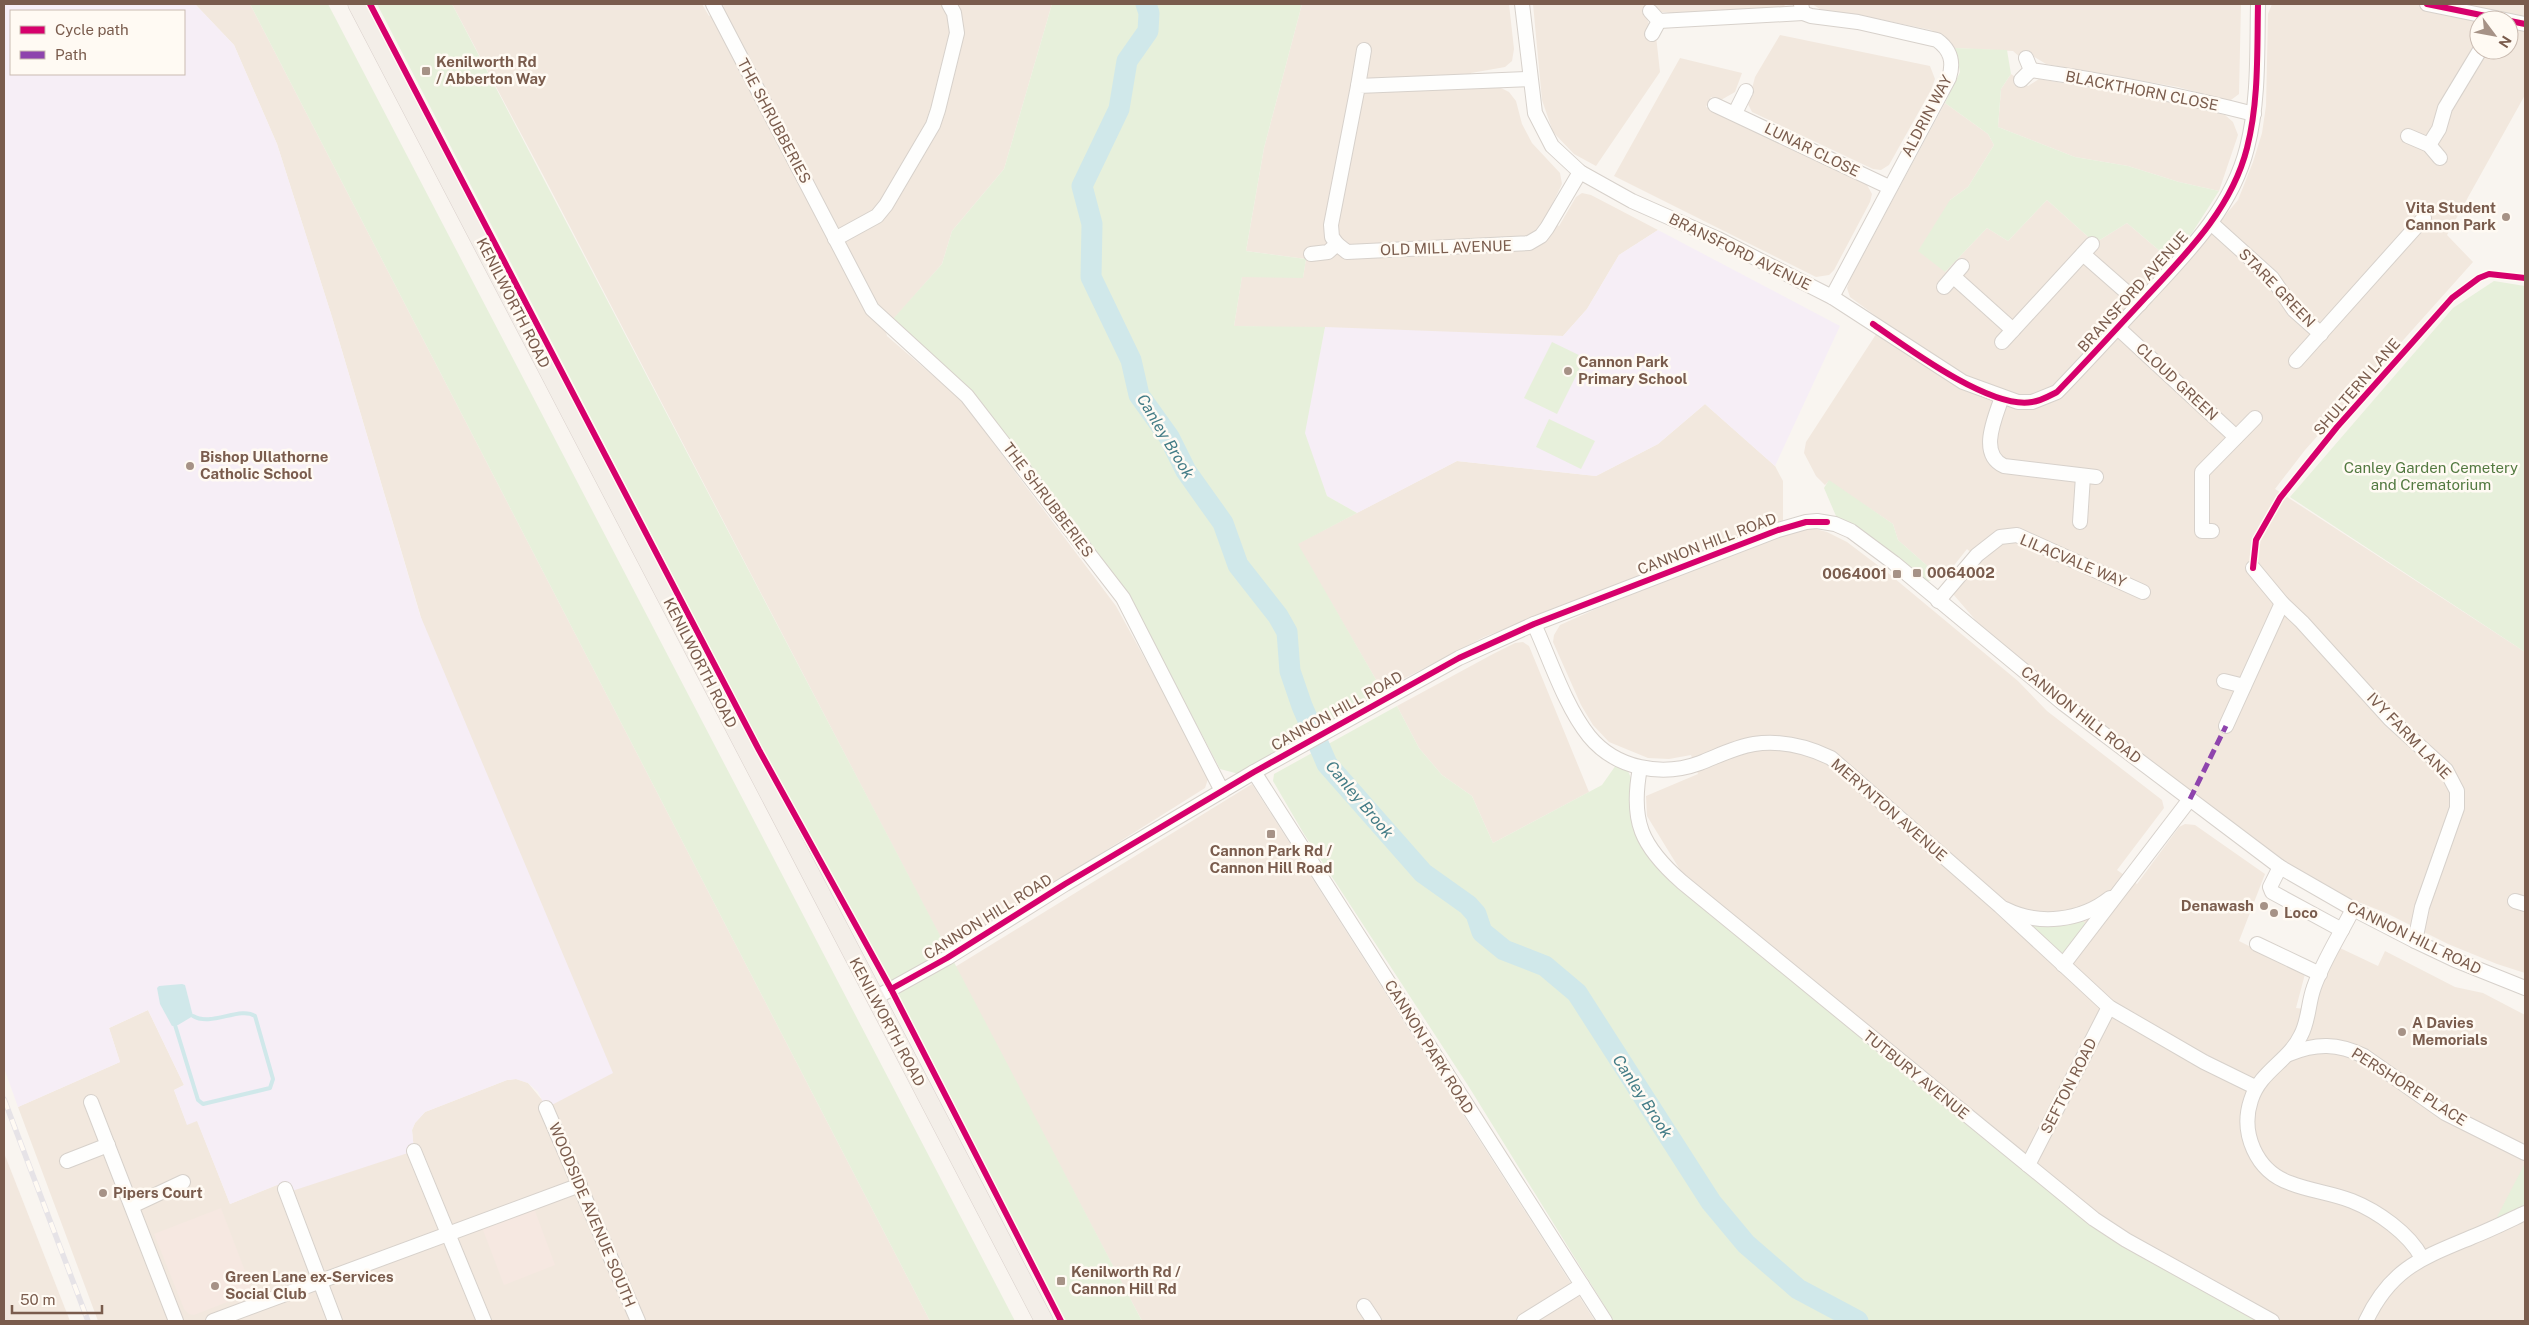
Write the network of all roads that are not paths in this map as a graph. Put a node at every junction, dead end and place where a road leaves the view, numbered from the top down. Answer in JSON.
{"nodes":[{"id":1,"x":357,"y":4,"type":"edge"},
{"id":2,"x":713,"y":4,"type":"edge"},
{"id":3,"x":949,"y":4,"type":"edge"},
{"id":4,"x":1522,"y":4,"type":"edge"},
{"id":5,"x":2258,"y":4,"type":"edge"},
{"id":6,"x":2427,"y":4,"type":"edge"},
{"id":7,"x":1802,"y":8,"type":"edge"},
{"id":8,"x":2469,"y":13,"type":"edge"},
{"id":9,"x":1652,"y":34,"type":"dead end"},
{"id":10,"x":1364,"y":50,"type":"dead end"},
{"id":11,"x":2474,"y":60,"type":"edge"},
{"id":12,"x":2026,"y":69,"type":"dead end"},
{"id":13,"x":1529,"y":79,"type":"junction"},
{"id":14,"x":1358,"y":86,"type":"junction"},
{"id":15,"x":1746,"y":91,"type":"dead end"},
{"id":16,"x":1715,"y":104,"type":"dead end"},
{"id":17,"x":1734,"y":114,"type":"junction"},
{"id":18,"x":2254,"y":114,"type":"junction"},
{"id":19,"x":2408,"y":136,"type":"dead end"},
{"id":20,"x":2429,"y":145,"type":"junction"},
{"id":21,"x":2440,"y":158,"type":"dead end"},
{"id":22,"x":1580,"y":172,"type":"junction"},
{"id":23,"x":1889,"y":188,"type":"junction"},
{"id":24,"x":2424,"y":218,"type":"dead end"},
{"id":25,"x":2211,"y":223,"type":"junction"},
{"id":26,"x":835,"y":239,"type":"junction"},
{"id":27,"x":1337,"y":244,"type":"junction"},
{"id":28,"x":1311,"y":254,"type":"dead end"},
{"id":29,"x":1953,"y":277,"type":"dead end"},
{"id":30,"x":1832,"y":296,"type":"junction"},
{"id":31,"x":2140,"y":304,"type":"junction"},
{"id":32,"x":2118,"y":328,"type":"junction"},
{"id":33,"x":2013,"y":330,"type":"junction"},
{"id":34,"x":2321,"y":334,"type":"junction"},
{"id":35,"x":2002,"y":342,"type":"dead end"},
{"id":36,"x":2296,"y":361,"type":"dead end"},
{"id":37,"x":2002,"y":397,"type":"junction"},
{"id":38,"x":2255,"y":418,"type":"dead end"},
{"id":39,"x":2236,"y":436,"type":"junction"},
{"id":40,"x":2080,"y":522,"type":"dead end"},
{"id":41,"x":2212,"y":531,"type":"dead end"},
{"id":42,"x":2253,"y":568,"type":"dead end"},
{"id":43,"x":2144,"y":592,"type":"dead end"},
{"id":44,"x":1938,"y":601,"type":"junction"},
{"id":45,"x":2282,"y":603,"type":"junction"},
{"id":46,"x":1534,"y":624,"type":"junction"},
{"id":47,"x":2224,"y":681,"type":"dead end"},
{"id":48,"x":2244,"y":686,"type":"junction"},
{"id":49,"x":2226,"y":726,"type":"dead end"},
{"id":50,"x":1640,"y":768,"type":"junction"},
{"id":51,"x":1254,"y":772,"type":"junction"},
{"id":52,"x":1222,"y":791,"type":"junction"},
{"id":53,"x":2190,"y":799,"type":"junction"},
{"id":54,"x":2280,"y":868,"type":"junction"},
{"id":55,"x":2125,"y":884,"type":"junction"},
{"id":56,"x":2000,"y":906,"type":"junction"},
{"id":57,"x":2352,"y":909,"type":"junction"},
{"id":58,"x":2342,"y":930,"type":"junction"},
{"id":59,"x":2415,"y":941,"type":"junction"},
{"id":60,"x":2258,"y":944,"type":"dead end"},
{"id":61,"x":2063,"y":966,"type":"junction"},
{"id":62,"x":2320,"y":974,"type":"junction"},
{"id":63,"x":2525,"y":988,"type":"edge"},
{"id":64,"x":875,"y":998,"type":"junction"},
{"id":65,"x":2109,"y":1007,"type":"junction"},
{"id":66,"x":2308,"y":1019,"type":"junction"},
{"id":67,"x":2327,"y":1045,"type":"junction"},
{"id":68,"x":2289,"y":1054,"type":"junction"},
{"id":69,"x":2255,"y":1087,"type":"junction"},
{"id":70,"x":92,"y":1102,"type":"dead end"},
{"id":71,"x":546,"y":1108,"type":"dead end"},
{"id":72,"x":108,"y":1145,"type":"junction"},
{"id":73,"x":414,"y":1151,"type":"dead end"},
{"id":74,"x":2525,"y":1153,"type":"edge"},
{"id":75,"x":67,"y":1161,"type":"dead end"},
{"id":76,"x":2028,"y":1166,"type":"junction"},
{"id":77,"x":183,"y":1182,"type":"dead end"},
{"id":78,"x":580,"y":1185,"type":"junction"},
{"id":79,"x":285,"y":1189,"type":"dead end"},
{"id":80,"x":132,"y":1206,"type":"junction"},
{"id":81,"x":2525,"y":1212,"type":"edge"},
{"id":82,"x":448,"y":1234,"type":"junction"},
{"id":83,"x":2422,"y":1258,"type":"junction"},
{"id":84,"x":320,"y":1282,"type":"junction"},
{"id":85,"x":1582,"y":1285,"type":"junction"},
{"id":86,"x":1364,"y":1306,"type":"dead end"},
{"id":87,"x":176,"y":1321,"type":"edge"},
{"id":88,"x":213,"y":1321,"type":"edge"},
{"id":89,"x":335,"y":1321,"type":"edge"},
{"id":90,"x":484,"y":1321,"type":"edge"},
{"id":91,"x":638,"y":1321,"type":"edge"},
{"id":92,"x":1044,"y":1321,"type":"edge"},
{"id":93,"x":1374,"y":1321,"type":"edge"},
{"id":94,"x":1524,"y":1321,"type":"edge"},
{"id":95,"x":1605,"y":1321,"type":"edge"},
{"id":96,"x":2272,"y":1321,"type":"edge"},
{"id":97,"x":2366,"y":1321,"type":"edge"}],
"edges":[{"from":1,"to":64,"type":"main road","name":"KENILWORTH ROAD"},
{"from":2,"to":26,"type":"street","name":"THE SHRUBBERIES"},
{"from":3,"to":26,"type":"street"},
{"from":4,"to":13,"type":"street","name":"BRANSFORD AVENUE"},
{"from":5,"to":18,"type":"street","name":"BRANSFORD AVENUE"},
{"from":6,"to":8,"type":"street"},
{"from":7,"to":9,"type":"street"},
{"from":7,"to":23,"type":"street","name":"ALDRIN WAY"},
{"from":10,"to":14,"type":"street"},
{"from":11,"to":20,"type":"street"},
{"from":12,"to":18,"type":"street","name":"BLACKTHORN CLOSE"},
{"from":13,"to":14,"type":"street"},
{"from":13,"to":22,"type":"street","name":"BRANSFORD AVENUE"},
{"from":14,"to":27,"type":"street"},
{"from":15,"to":17,"type":"street"},
{"from":16,"to":17,"type":"street","name":"LUNAR CLOSE"},
{"from":17,"to":23,"type":"street","name":"LUNAR CLOSE"},
{"from":18,"to":25,"type":"street","name":"BRANSFORD AVENUE"},
{"from":19,"to":20,"type":"street"},
{"from":20,"to":21,"type":"street"},
{"from":22,"to":27,"type":"street","name":"OLD MILL AVENUE"},
{"from":22,"to":30,"type":"street","name":"BRANSFORD AVENUE"},
{"from":23,"to":30,"type":"street","name":"ALDRIN WAY"},
{"from":24,"to":34,"type":"street","name":"STARE GREEN"},
{"from":25,"to":31,"type":"street","name":"BRANSFORD AVENUE"},
{"from":25,"to":34,"type":"street","name":"STARE GREEN"},
{"from":26,"to":52,"type":"street","name":"THE SHRUBBERIES"},
{"from":27,"to":28,"type":"street"},
{"from":29,"to":33,"type":"street"},
{"from":30,"to":37,"type":"street","name":"BRANSFORD AVENUE"},
{"from":31,"to":32,"type":"street","name":"BRANSFORD AVENUE"},
{"from":31,"to":33,"type":"street"},
{"from":32,"to":37,"type":"street","name":"BRANSFORD AVENUE"},
{"from":32,"to":39,"type":"street","name":"CLOUD GREEN"},
{"from":33,"to":35,"type":"street"},
{"from":34,"to":36,"type":"street","name":"STARE GREEN"},
{"from":37,"to":40,"type":"street"},
{"from":38,"to":39,"type":"street"},
{"from":39,"to":41,"type":"street"},
{"from":42,"to":45,"type":"street","name":"IVY FARM LANE"},
{"from":43,"to":44,"type":"street","name":"LILACVALE WAY"},
{"from":44,"to":46,"type":"street","name":"CANNON HILL ROAD"},
{"from":44,"to":53,"type":"street","name":"CANNON HILL ROAD"},
{"from":45,"to":48,"type":"street"},
{"from":45,"to":59,"type":"street","name":"IVY FARM LANE"},
{"from":46,"to":50,"type":"street","name":"MERYNTON AVENUE"},
{"from":46,"to":51,"type":"street","name":"CANNON HILL ROAD"},
{"from":47,"to":48,"type":"street"},
{"from":48,"to":49,"type":"street"},
{"from":50,"to":56,"type":"street","name":"MERYNTON AVENUE"},
{"from":50,"to":76,"type":"street","name":"TUTBURY AVENUE"},
{"from":51,"to":52,"type":"street","name":"CANNON HILL ROAD"},
{"from":51,"to":85,"type":"street","name":"CANNON PARK ROAD"},
{"from":52,"to":64,"type":"street","name":"CANNON HILL ROAD"},
{"from":53,"to":54,"type":"street","name":"CANNON HILL ROAD"},
{"from":53,"to":55,"type":"street"},
{"from":54,"to":57,"type":"street","name":"CANNON HILL ROAD"},
{"from":54,"to":58,"type":"street","name":"CANNON HILL ROAD"},
{"from":55,"to":56,"type":"street"},
{"from":55,"to":61,"type":"street"},
{"from":56,"to":61,"type":"street","name":"MERYNTON AVENUE"},
{"from":57,"to":58,"type":"street"},
{"from":57,"to":59,"type":"street","name":"CANNON HILL ROAD"},
{"from":58,"to":62,"type":"street"},
{"from":59,"to":63,"type":"street","name":"CANNON HILL ROAD"},
{"from":60,"to":62,"type":"street"},
{"from":61,"to":65,"type":"street","name":"MERYNTON AVENUE"},
{"from":62,"to":66,"type":"street"},
{"from":64,"to":92,"type":"main road","name":"KENILWORTH ROAD"},
{"from":65,"to":69,"type":"street","name":"MERYNTON AVENUE"},
{"from":65,"to":76,"type":"street","name":"SEFTON ROAD"},
{"from":66,"to":67,"type":"street"},
{"from":66,"to":68,"type":"street"},
{"from":67,"to":68,"type":"street","name":"PERSHORE PLACE"},
{"from":67,"to":74,"type":"street","name":"PERSHORE PLACE"},
{"from":68,"to":69,"type":"street"},
{"from":69,"to":83,"type":"street"},
{"from":70,"to":72,"type":"street"},
{"from":71,"to":78,"type":"street","name":"WOODSIDE AVENUE SOUTH"},
{"from":72,"to":75,"type":"street"},
{"from":72,"to":80,"type":"street"},
{"from":73,"to":82,"type":"street"},
{"from":76,"to":96,"type":"street","name":"TUTBURY AVENUE"},
{"from":77,"to":80,"type":"street"},
{"from":78,"to":82,"type":"street"},
{"from":78,"to":91,"type":"street","name":"WOODSIDE AVENUE SOUTH"},
{"from":79,"to":84,"type":"street"},
{"from":80,"to":87,"type":"street"},
{"from":81,"to":83,"type":"street"},
{"from":82,"to":84,"type":"street"},
{"from":82,"to":90,"type":"street"},
{"from":83,"to":97,"type":"street"},
{"from":84,"to":88,"type":"street"},
{"from":84,"to":89,"type":"street"},
{"from":85,"to":94,"type":"street"},
{"from":85,"to":95,"type":"street","name":"CANNON PARK ROAD"},
{"from":86,"to":93,"type":"street"}]}
